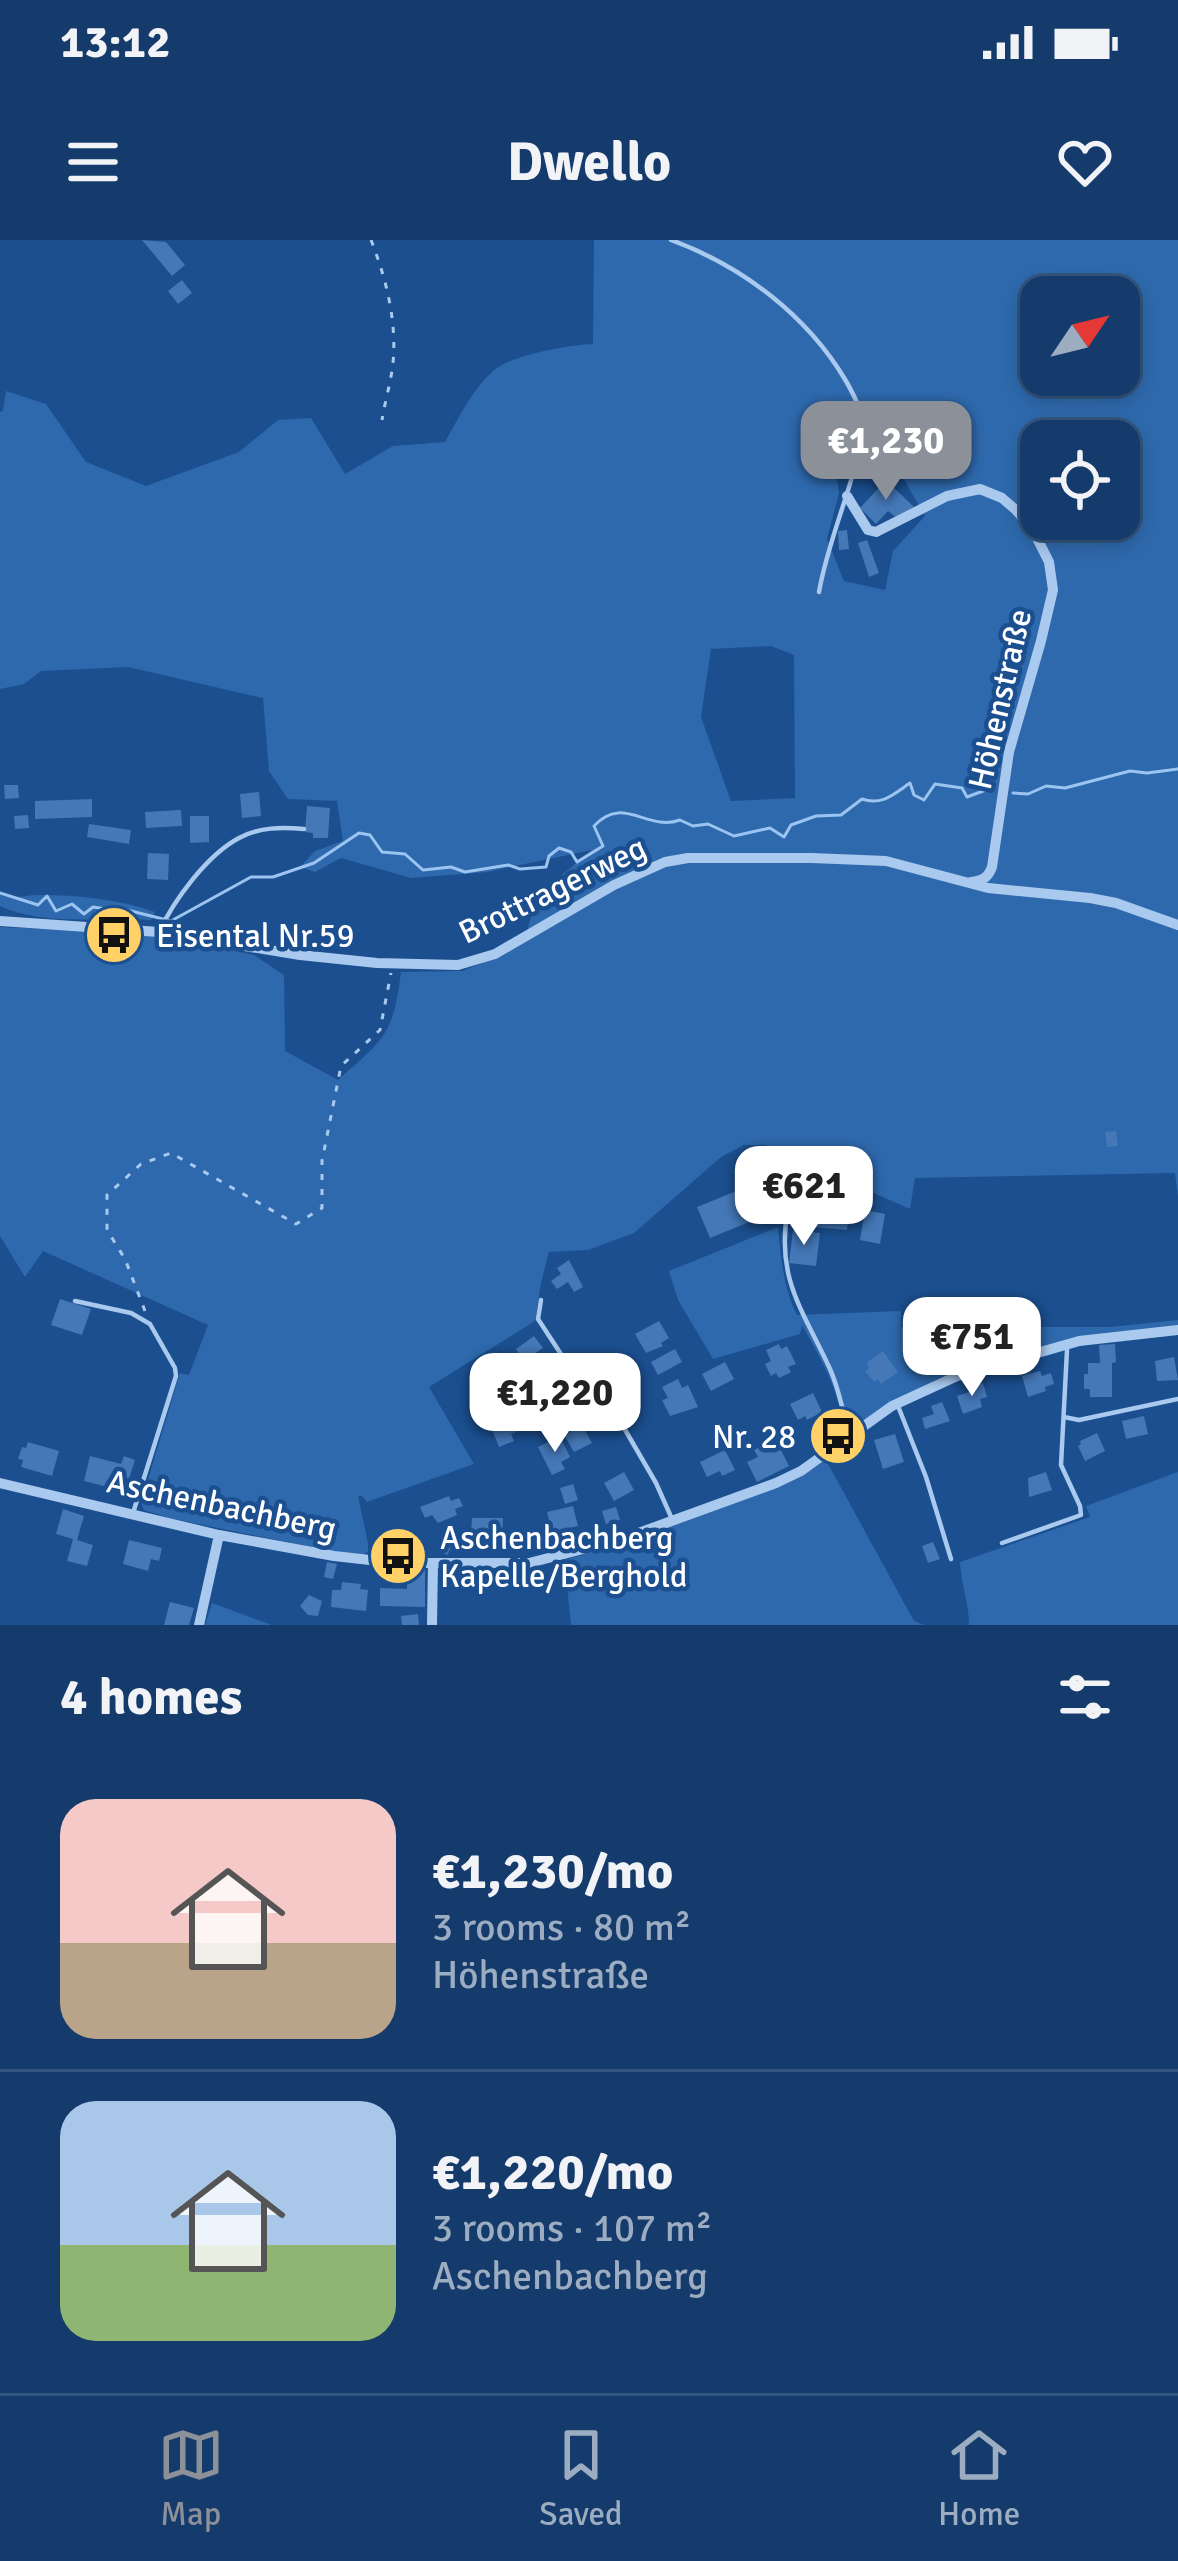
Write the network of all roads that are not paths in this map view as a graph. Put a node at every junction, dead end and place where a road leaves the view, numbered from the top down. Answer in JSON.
{"nodes":[{"id":1,"x":671,"y":240,"type":"edge"},
{"id":2,"x":847,"y":496,"type":"junction"},
{"id":3,"x":819,"y":592,"type":"dead end"},
{"id":4,"x":304,"y":829,"type":"dead end"},
{"id":5,"x":967,"y":883,"type":"junction"},
{"id":6,"x":0,"y":921,"type":"edge"},
{"id":7,"x":162,"y":924,"type":"junction"},
{"id":8,"x":1178,"y":926,"type":"edge"},
{"id":9,"x":822,"y":1213,"type":"dead end"},
{"id":10,"x":541,"y":1300,"type":"dead end"},
{"id":11,"x":75,"y":1301,"type":"dead end"},
{"id":12,"x":1176,"y":1333,"type":"edge"},
{"id":13,"x":1067,"y":1344,"type":"junction"},
{"id":14,"x":1178,"y":1400,"type":"edge"},
{"id":15,"x":897,"y":1403,"type":"junction"},
{"id":16,"x":1064,"y":1418,"type":"junction"},
{"id":17,"x":849,"y":1438,"type":"junction"},
{"id":18,"x":0,"y":1483,"type":"edge"},
{"id":19,"x":132,"y":1514,"type":"junction"},
{"id":20,"x":672,"y":1519,"type":"junction"},
{"id":21,"x":218,"y":1535,"type":"junction"},
{"id":22,"x":1002,"y":1543,"type":"dead end"},
{"id":23,"x":951,"y":1559,"type":"dead end"},
{"id":24,"x":434,"y":1563,"type":"junction"},
{"id":25,"x":199,"y":1625,"type":"edge"},
{"id":26,"x":432,"y":1625,"type":"edge"}],
"edges":[{"from":1,"to":2,"type":"lane"},
{"from":2,"to":3,"type":"lane"},
{"from":2,"to":5,"type":"street","name":"Höhenstraße"},
{"from":4,"to":7,"type":"lane"},
{"from":5,"to":7,"type":"street","name":"Brottragerweg"},
{"from":5,"to":8,"type":"street","name":"Brottragerweg"},
{"from":6,"to":7,"type":"street","name":"Brottragerweg"},
{"from":9,"to":17,"type":"lane"},
{"from":10,"to":20,"type":"lane"},
{"from":11,"to":19,"type":"lane"},
{"from":12,"to":13,"type":"street","name":"Aschenbachberg"},
{"from":13,"to":15,"type":"street","name":"Aschenbachberg"},
{"from":13,"to":16,"type":"lane"},
{"from":14,"to":16,"type":"lane"},
{"from":15,"to":17,"type":"street","name":"Aschenbachberg"},
{"from":15,"to":23,"type":"lane"},
{"from":16,"to":22,"type":"lane"},
{"from":17,"to":20,"type":"street","name":"Aschenbachberg"},
{"from":18,"to":19,"type":"street","name":"Aschenbachberg"},
{"from":19,"to":21,"type":"street","name":"Aschenbachberg"},
{"from":20,"to":24,"type":"street","name":"Aschenbachberg"},
{"from":21,"to":24,"type":"street","name":"Aschenbachberg"},
{"from":21,"to":25,"type":"street"},
{"from":24,"to":26,"type":"street"}]}
